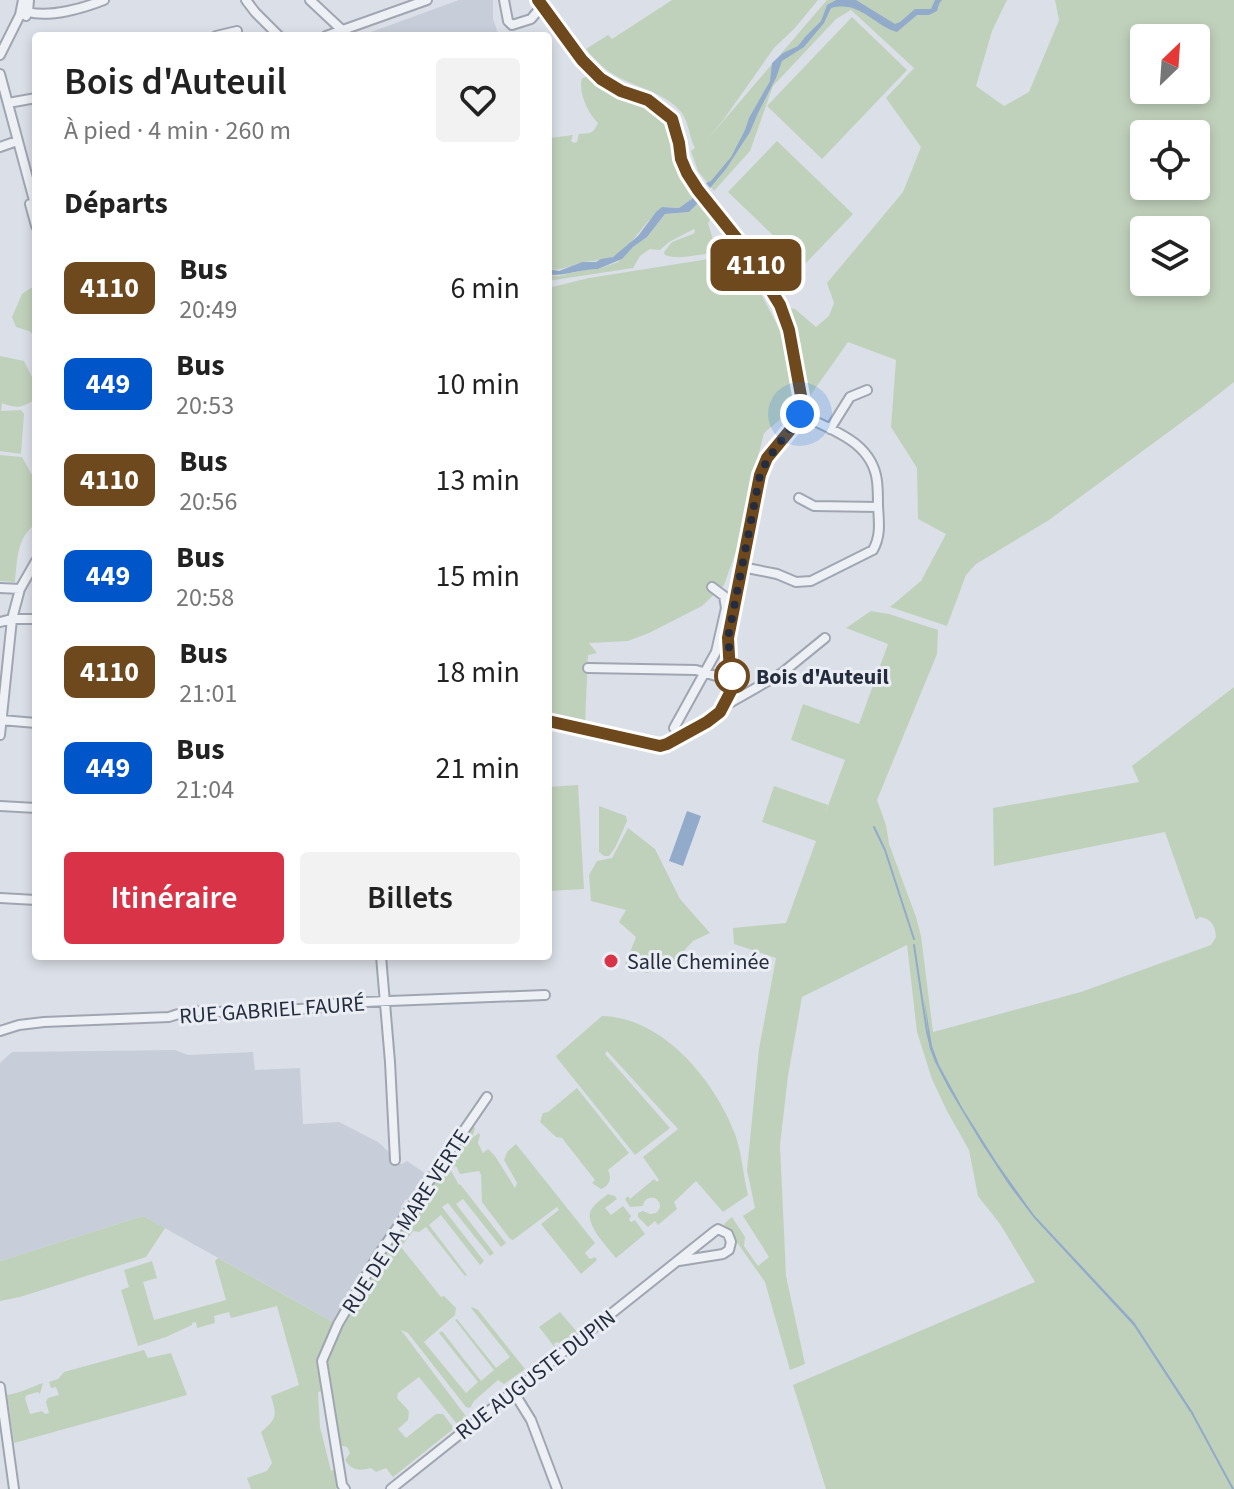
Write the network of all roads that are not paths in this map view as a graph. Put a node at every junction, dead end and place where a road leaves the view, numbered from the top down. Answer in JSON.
{"nodes":[{"id":1,"x":26,"y":0,"type":"edge"},
{"id":2,"x":104,"y":0,"type":"edge"},
{"id":3,"x":246,"y":0,"type":"edge"},
{"id":4,"x":310,"y":0,"type":"edge"},
{"id":5,"x":427,"y":0,"type":"edge"},
{"id":6,"x":504,"y":0,"type":"edge"},
{"id":7,"x":540,"y":3,"type":"edge"},
{"id":8,"x":28,"y":12,"type":"junction"},
{"id":9,"x":342,"y":30,"type":"junction"},
{"id":10,"x":237,"y":31,"type":"dead end"},
{"id":11,"x":233,"y":32,"type":"edge"},
{"id":12,"x":275,"y":32,"type":"edge"},
{"id":13,"x":337,"y":32,"type":"edge"},
{"id":14,"x":6,"y":42,"type":"junction"},
{"id":15,"x":0,"y":55,"type":"edge"},
{"id":16,"x":0,"y":74,"type":"edge"},
{"id":17,"x":32,"y":99,"type":"edge"},
{"id":18,"x":8,"y":103,"type":"junction"},
{"id":19,"x":18,"y":145,"type":"junction"},
{"id":20,"x":0,"y":147,"type":"edge"},
{"id":21,"x":32,"y":199,"type":"edge"},
{"id":22,"x":867,"y":390,"type":"dead end"},
{"id":23,"x":800,"y":414,"type":"junction"},
{"id":24,"x":830,"y":429,"type":"junction"},
{"id":25,"x":799,"y":498,"type":"dead end"},
{"id":26,"x":878,"y":507,"type":"junction"},
{"id":27,"x":742,"y":567,"type":"junction"},
{"id":28,"x":32,"y":568,"type":"edge"},
{"id":29,"x":712,"y":587,"type":"dead end"},
{"id":30,"x":0,"y":588,"type":"edge"},
{"id":31,"x":20,"y":589,"type":"junction"},
{"id":32,"x":12,"y":619,"type":"junction"},
{"id":33,"x":32,"y":619,"type":"edge"},
{"id":34,"x":0,"y":622,"type":"edge"},
{"id":35,"x":825,"y":638,"type":"dead end"},
{"id":36,"x":730,"y":663,"type":"junction"},
{"id":37,"x":588,"y":668,"type":"dead end"},
{"id":38,"x":705,"y":671,"type":"junction"},
{"id":39,"x":716,"y":676,"type":"junction"},
{"id":40,"x":731,"y":691,"type":"junction"},
{"id":41,"x":725,"y":706,"type":"junction"},
{"id":42,"x":1,"y":715,"type":"edge"},
{"id":43,"x":32,"y":722,"type":"edge"},
{"id":44,"x":552,"y":722,"type":"edge"},
{"id":45,"x":674,"y":728,"type":"dead end"},
{"id":46,"x":0,"y":735,"type":"edge"},
{"id":47,"x":0,"y":806,"type":"edge"},
{"id":48,"x":32,"y":808,"type":"edge"},
{"id":49,"x":0,"y":898,"type":"edge"},
{"id":50,"x":32,"y":900,"type":"edge"},
{"id":51,"x":381,"y":960,"type":"edge"},
{"id":52,"x":545,"y":995,"type":"dead end"},
{"id":53,"x":386,"y":1001,"type":"junction"},
{"id":54,"x":0,"y":1031,"type":"edge"},
{"id":55,"x":487,"y":1097,"type":"dead end"},
{"id":56,"x":395,"y":1160,"type":"dead end"},
{"id":57,"x":679,"y":1261,"type":"junction"},
{"id":58,"x":0,"y":1387,"type":"edge"},
{"id":59,"x":513,"y":1391,"type":"junction"},
{"id":60,"x":14,"y":1489,"type":"edge"},
{"id":61,"x":345,"y":1489,"type":"edge"},
{"id":62,"x":391,"y":1489,"type":"edge"},
{"id":63,"x":557,"y":1489,"type":"edge"}],
"edges":[{"from":1,"to":8,"type":"street"},
{"from":1,"to":14,"type":"street"},
{"from":2,"to":8,"type":"street"},
{"from":3,"to":12,"type":"street"},
{"from":4,"to":9,"type":"street"},
{"from":5,"to":9,"type":"street"},
{"from":6,"to":7,"type":"street"},
{"from":7,"to":23,"type":"street"},
{"from":8,"to":14,"type":"street"},
{"from":9,"to":13,"type":"street"},
{"from":10,"to":11,"type":"street"},
{"from":14,"to":15,"type":"street"},
{"from":16,"to":18,"type":"street"},
{"from":17,"to":18,"type":"street"},
{"from":18,"to":19,"type":"street"},
{"from":19,"to":20,"type":"street"},
{"from":19,"to":21,"type":"street"},
{"from":22,"to":24,"type":"street"},
{"from":23,"to":24,"type":"street"},
{"from":23,"to":27,"type":"street"},
{"from":24,"to":26,"type":"street"},
{"from":25,"to":26,"type":"street"},
{"from":26,"to":27,"type":"street"},
{"from":27,"to":36,"type":"street"},
{"from":28,"to":31,"type":"street"},
{"from":29,"to":38,"type":"street"},
{"from":30,"to":31,"type":"street"},
{"from":31,"to":32,"type":"street"},
{"from":32,"to":33,"type":"street"},
{"from":32,"to":34,"type":"street"},
{"from":32,"to":42,"type":"street"},
{"from":35,"to":41,"type":"street"},
{"from":36,"to":39,"type":"street"},
{"from":36,"to":40,"type":"street"},
{"from":37,"to":38,"type":"street"},
{"from":38,"to":39,"type":"street"},
{"from":38,"to":45,"type":"street"},
{"from":39,"to":40,"type":"street"},
{"from":40,"to":41,"type":"street"},
{"from":41,"to":44,"type":"street"},
{"from":42,"to":43,"type":"street"},
{"from":42,"to":46,"type":"street"},
{"from":47,"to":48,"type":"street"},
{"from":49,"to":50,"type":"street"},
{"from":51,"to":53,"type":"street"},
{"from":52,"to":53,"type":"street","name":"RUE GABRIEL FAURÉ"},
{"from":53,"to":54,"type":"street","name":"RUE GABRIEL FAURÉ"},
{"from":53,"to":56,"type":"street"},
{"from":55,"to":61,"type":"street","name":"RUE DE LA MARE VERTE"},
{"from":57,"to":57,"type":"street","name":"RUE AUGUSTE DUPIN"},
{"from":57,"to":59,"type":"street","name":"RUE AUGUSTE DUPIN"},
{"from":58,"to":60,"type":"street"},
{"from":59,"to":62,"type":"street","name":"RUE AUGUSTE DUPIN"},
{"from":59,"to":63,"type":"street"}]}
